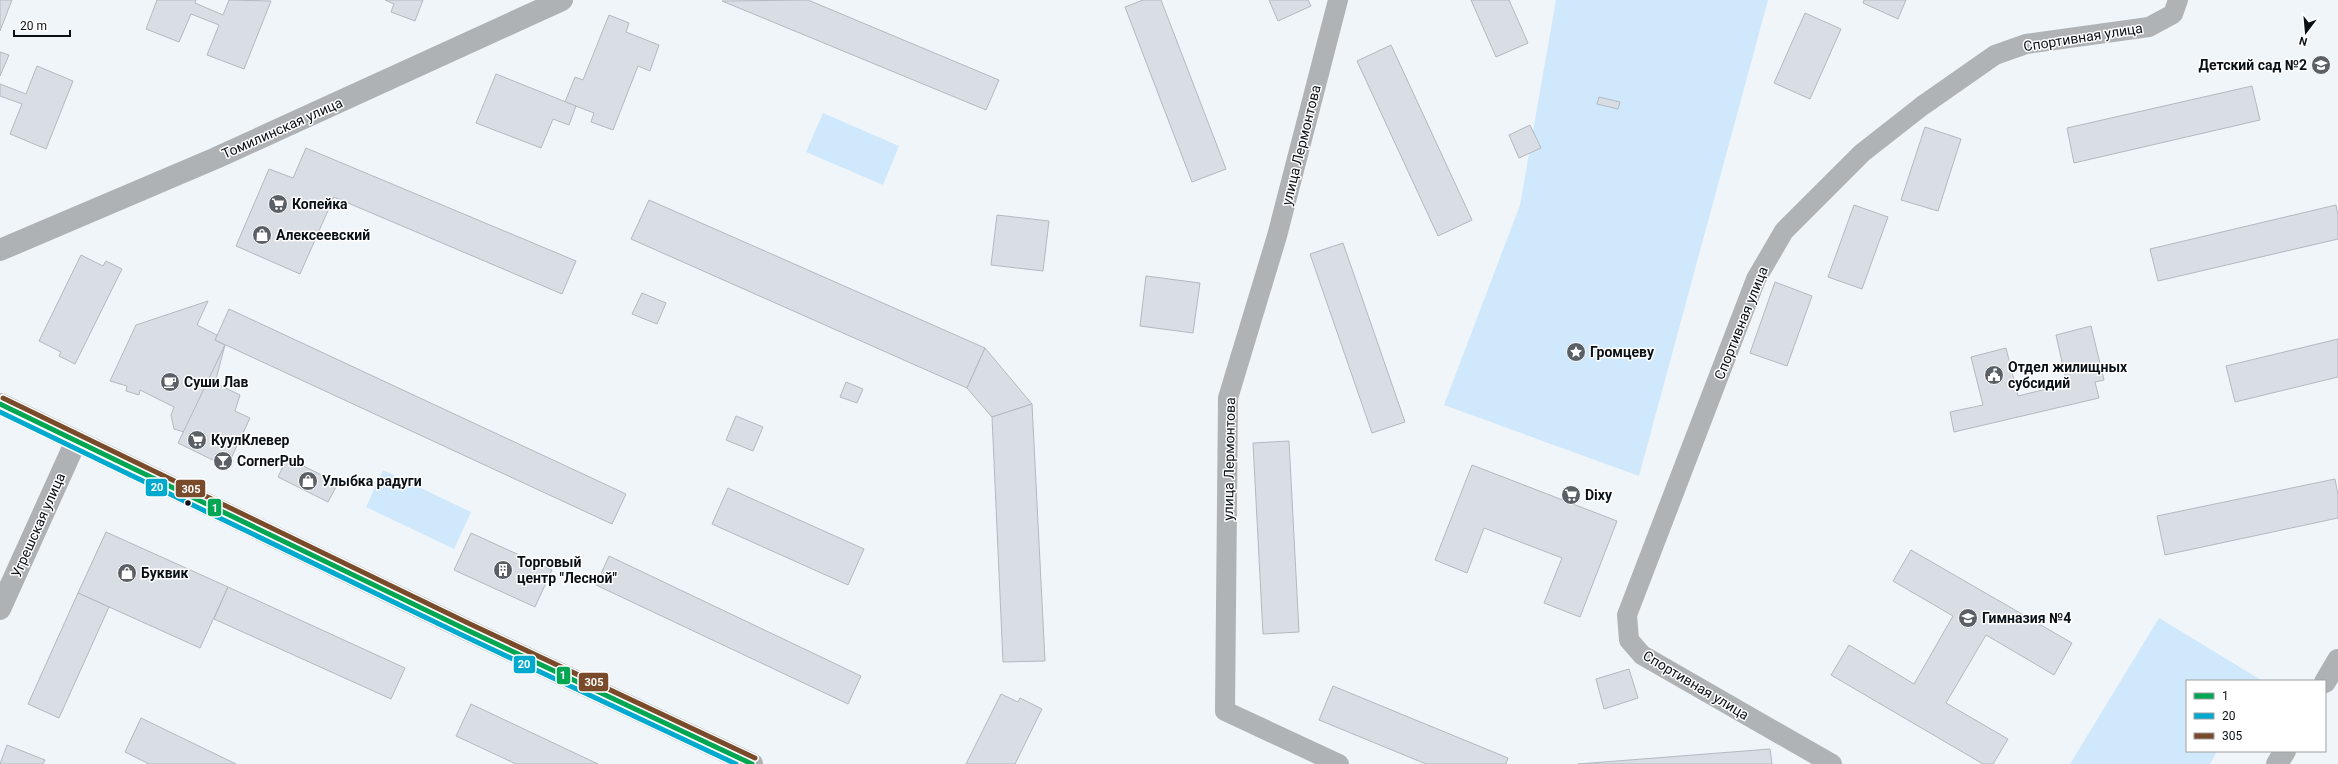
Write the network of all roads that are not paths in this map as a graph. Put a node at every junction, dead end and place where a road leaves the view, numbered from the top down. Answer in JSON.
{"nodes":[{"id":1,"x":562,"y":0,"type":"edge"},
{"id":2,"x":1338,"y":0,"type":"edge"},
{"id":3,"x":2178,"y":0,"type":"edge"},
{"id":4,"x":0,"y":250,"type":"edge"},
{"id":5,"x":0,"y":404,"type":"edge"},
{"id":6,"x":76,"y":441,"type":"junction"},
{"id":7,"x":0,"y":609,"type":"edge"},
{"id":8,"x":2338,"y":660,"type":"edge"},
{"id":9,"x":2326,"y":680,"type":"edge"},
{"id":10,"x":2284,"y":752,"type":"edge"},
{"id":11,"x":752,"y":764,"type":"edge"},
{"id":12,"x":1339,"y":764,"type":"edge"},
{"id":13,"x":1832,"y":764,"type":"edge"},
{"id":14,"x":2277,"y":764,"type":"edge"}],
"edges":[{"from":1,"to":4,"type":"street","name":"Томилинская улица"},
{"from":2,"to":12,"type":"street","name":"улица Лермонтова"},
{"from":3,"to":13,"type":"street","name":"Спортивная улица"},
{"from":5,"to":6,"type":"street"},
{"from":6,"to":7,"type":"street","name":"Угрешская улица"},
{"from":6,"to":11,"type":"street"},
{"from":8,"to":9,"type":"street"},
{"from":10,"to":14,"type":"street"}]}
